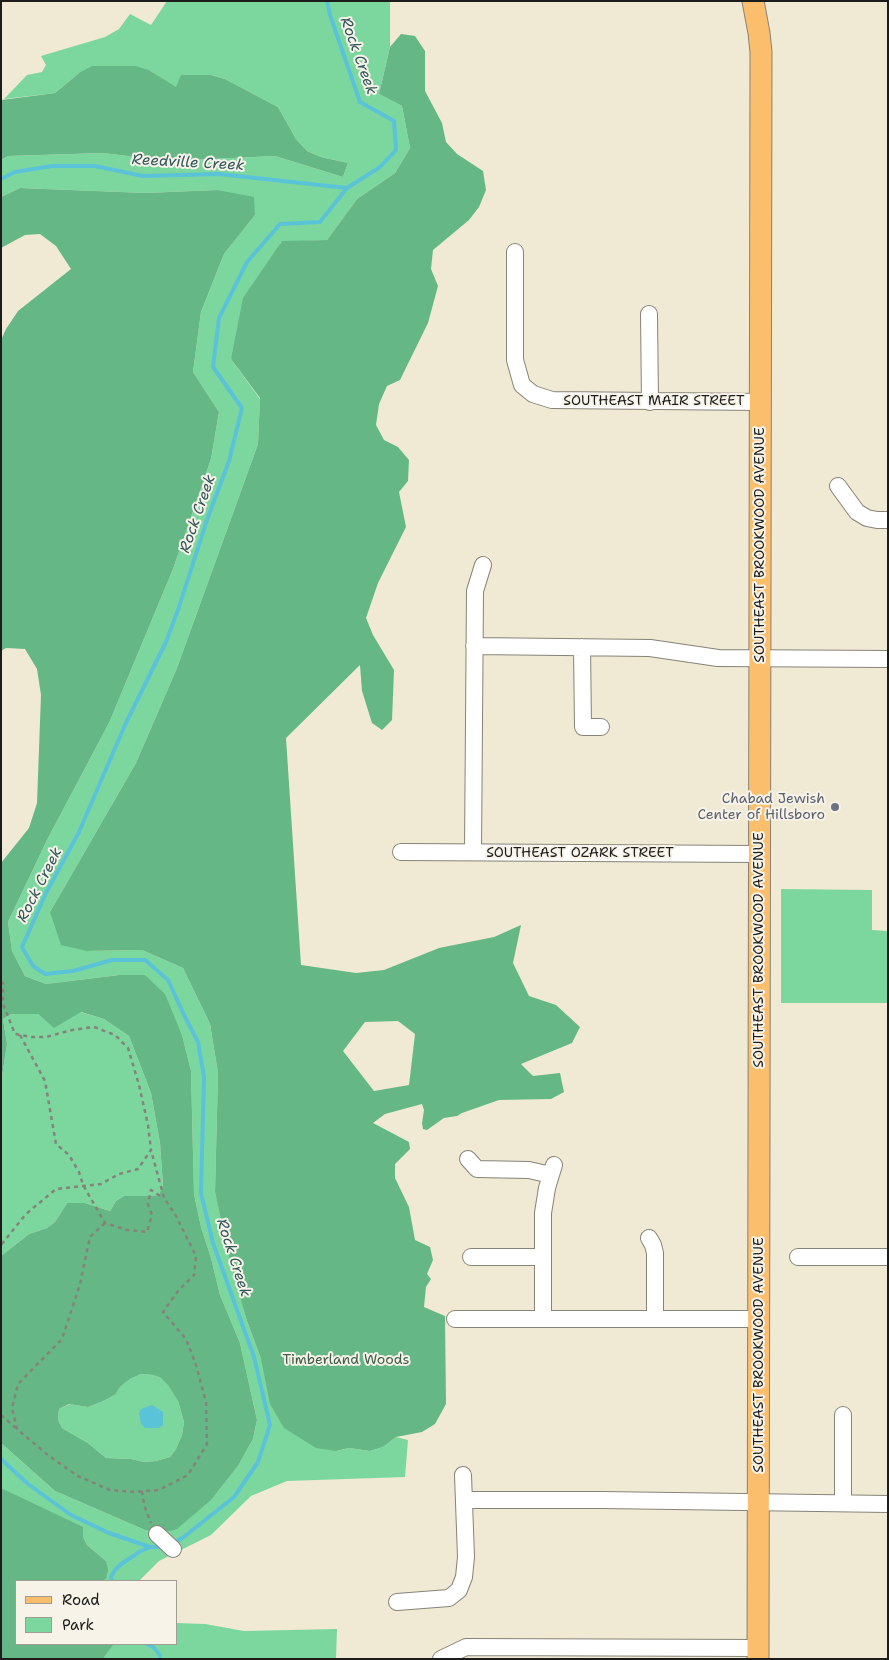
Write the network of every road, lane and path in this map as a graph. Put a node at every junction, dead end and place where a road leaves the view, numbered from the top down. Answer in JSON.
{"nodes":[{"id":1,"x":753,"y":1,"type":"edge"},
{"id":2,"x":515,"y":252,"type":"dead end"},
{"id":3,"x":649,"y":314,"type":"dead end"},
{"id":4,"x":650,"y":402,"type":"junction"},
{"id":5,"x":761,"y":402,"type":"junction"},
{"id":6,"x":838,"y":486,"type":"dead end"},
{"id":7,"x":888,"y":520,"type":"edge"},
{"id":8,"x":483,"y":565,"type":"dead end"},
{"id":9,"x":474,"y":646,"type":"junction"},
{"id":10,"x":582,"y":647,"type":"junction"},
{"id":11,"x":760,"y":658,"type":"junction"},
{"id":12,"x":888,"y":659,"type":"edge"},
{"id":13,"x":601,"y":727,"type":"dead end"},
{"id":14,"x":400,"y":852,"type":"dead end"},
{"id":15,"x":473,"y":852,"type":"junction"},
{"id":16,"x":760,"y":854,"type":"junction"},
{"id":17,"x":1,"y":982,"type":"edge"},
{"id":18,"x":20,"y":1034,"type":"junction"},
{"id":19,"x":152,"y":1150,"type":"junction"},
{"id":20,"x":468,"y":1159,"type":"dead end"},
{"id":21,"x":83,"y":1185,"type":"junction"},
{"id":22,"x":164,"y":1198,"type":"junction"},
{"id":23,"x":106,"y":1223,"type":"junction"},
{"id":24,"x":649,"y":1238,"type":"dead end"},
{"id":25,"x":1,"y":1245,"type":"edge"},
{"id":26,"x":471,"y":1257,"type":"dead end"},
{"id":27,"x":542,"y":1257,"type":"junction"},
{"id":28,"x":798,"y":1257,"type":"dead end"},
{"id":29,"x":888,"y":1257,"type":"edge"},
{"id":30,"x":455,"y":1318,"type":"dead end"},
{"id":31,"x":759,"y":1318,"type":"junction"},
{"id":32,"x":543,"y":1319,"type":"junction"},
{"id":33,"x":655,"y":1319,"type":"junction"},
{"id":34,"x":1,"y":1415,"type":"edge"},
{"id":35,"x":843,"y":1415,"type":"dead end"},
{"id":36,"x":18,"y":1429,"type":"junction"},
{"id":37,"x":463,"y":1475,"type":"dead end"},
{"id":38,"x":142,"y":1491,"type":"junction"},
{"id":39,"x":464,"y":1500,"type":"junction"},
{"id":40,"x":759,"y":1503,"type":"junction"},
{"id":41,"x":843,"y":1503,"type":"junction"},
{"id":42,"x":888,"y":1504,"type":"edge"},
{"id":43,"x":158,"y":1534,"type":"joint"},
{"id":44,"x":173,"y":1550,"type":"dead end"},
{"id":45,"x":397,"y":1602,"type":"dead end"},
{"id":46,"x":758,"y":1653,"type":"edge"},
{"id":47,"x":441,"y":1659,"type":"edge"}],
"edges":[{"from":1,"to":5,"type":"main road","name":"SOUTHEAST BROOKWOOD AVENUE"},
{"from":2,"to":4,"type":"street","name":"SOUTHEAST MAIR STREET"},
{"from":3,"to":4,"type":"street"},
{"from":4,"to":5,"type":"street","name":"SOUTHEAST MAIR STREET"},
{"from":5,"to":11,"type":"main road","name":"SOUTHEAST BROOKWOOD AVENUE"},
{"from":6,"to":7,"type":"street"},
{"from":8,"to":9,"type":"street"},
{"from":9,"to":10,"type":"street"},
{"from":9,"to":15,"type":"street"},
{"from":10,"to":11,"type":"street"},
{"from":10,"to":13,"type":"street"},
{"from":11,"to":12,"type":"street"},
{"from":11,"to":16,"type":"main road","name":"SOUTHEAST BROOKWOOD AVENUE"},
{"from":14,"to":15,"type":"street","name":"SOUTHEAST OZARK STREET"},
{"from":15,"to":16,"type":"street","name":"SOUTHEAST OZARK STREET"},
{"from":16,"to":31,"type":"main road","name":"SOUTHEAST BROOKWOOD AVENUE"},
{"from":17,"to":18,"type":"path"},
{"from":18,"to":19,"type":"path"},
{"from":18,"to":21,"type":"path"},
{"from":19,"to":21,"type":"path"},
{"from":19,"to":22,"type":"path"},
{"from":20,"to":27,"type":"street"},
{"from":21,"to":23,"type":"path"},
{"from":21,"to":25,"type":"path"},
{"from":22,"to":23,"type":"path"},
{"from":22,"to":38,"type":"path"},
{"from":23,"to":36,"type":"path"},
{"from":24,"to":33,"type":"street"},
{"from":26,"to":27,"type":"street"},
{"from":27,"to":32,"type":"street"},
{"from":28,"to":29,"type":"street"},
{"from":30,"to":32,"type":"street"},
{"from":31,"to":33,"type":"street"},
{"from":31,"to":40,"type":"main road","name":"SOUTHEAST BROOKWOOD AVENUE"},
{"from":32,"to":33,"type":"street"},
{"from":34,"to":36,"type":"path"},
{"from":35,"to":41,"type":"street"},
{"from":36,"to":38,"type":"path"},
{"from":37,"to":39,"type":"street"},
{"from":38,"to":43,"type":"path"},
{"from":39,"to":40,"type":"street"},
{"from":39,"to":45,"type":"street"},
{"from":40,"to":41,"type":"street"},
{"from":40,"to":46,"type":"main road","name":"SOUTHEAST BROOKWOOD AVENUE"},
{"from":41,"to":42,"type":"street"},
{"from":43,"to":44,"type":"street"},
{"from":46,"to":47,"type":"street"}]}
